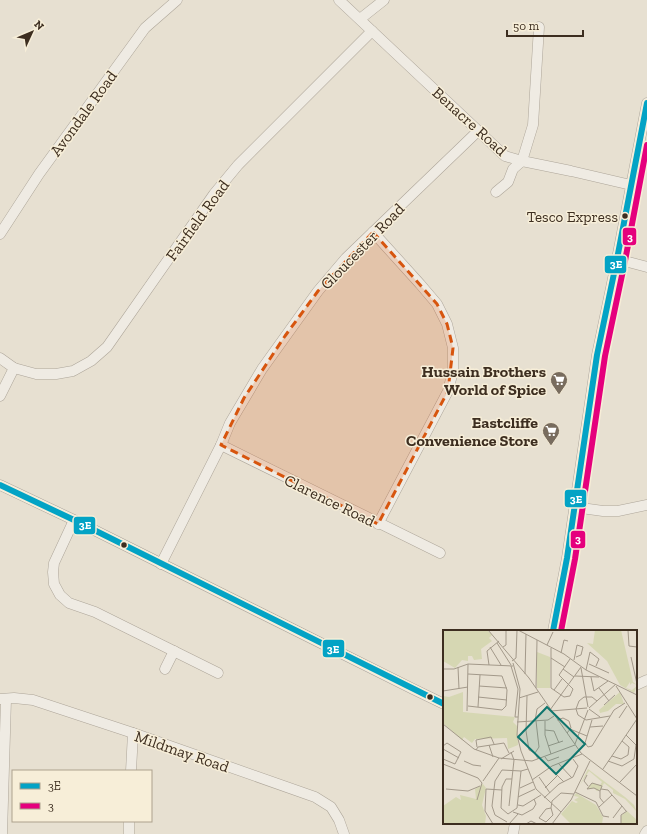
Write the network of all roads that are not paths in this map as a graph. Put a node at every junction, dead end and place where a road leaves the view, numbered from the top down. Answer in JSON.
{"nodes":[{"id":1,"x":177,"y":0,"type":"edge"},
{"id":2,"x":339,"y":0,"type":"edge"},
{"id":3,"x":384,"y":0,"type":"edge"},
{"id":4,"x":360,"y":19,"type":"junction"},
{"id":5,"x":540,"y":27,"type":"dead end"},
{"id":6,"x":372,"y":31,"type":"junction"},
{"id":7,"x":647,"y":102,"type":"edge"},
{"id":8,"x":478,"y":131,"type":"junction"},
{"id":9,"x":522,"y":161,"type":"junction"},
{"id":10,"x":631,"y":184,"type":"junction"},
{"id":11,"x":496,"y":192,"type":"dead end"},
{"id":12,"x":373,"y":232,"type":"junction"},
{"id":13,"x":0,"y":234,"type":"edge"},
{"id":14,"x":617,"y":259,"type":"junction"},
{"id":15,"x":647,"y":267,"type":"edge"},
{"id":16,"x":0,"y":358,"type":"edge"},
{"id":17,"x":14,"y":368,"type":"junction"},
{"id":18,"x":0,"y":396,"type":"edge"},
{"id":19,"x":221,"y":446,"type":"junction"},
{"id":20,"x":0,"y":485,"type":"edge"},
{"id":21,"x":647,"y":505,"type":"edge"},
{"id":22,"x":574,"y":507,"type":"junction"},
{"id":23,"x":74,"y":520,"type":"junction"},
{"id":24,"x":378,"y":524,"type":"junction"},
{"id":25,"x":440,"y":553,"type":"dead end"},
{"id":26,"x":162,"y":564,"type":"junction"},
{"id":27,"x":552,"y":630,"type":"edge"},
{"id":28,"x":174,"y":651,"type":"junction"},
{"id":29,"x":165,"y":669,"type":"dead end"},
{"id":30,"x":218,"y":673,"type":"dead end"},
{"id":31,"x":647,"y":680,"type":"edge"},
{"id":32,"x":637,"y":685,"type":"edge"},
{"id":33,"x":3,"y":699,"type":"edge"},
{"id":34,"x":443,"y":704,"type":"edge"},
{"id":35,"x":133,"y":733,"type":"junction"},
{"id":36,"x":131,"y":770,"type":"edge"},
{"id":37,"x":129,"y":822,"type":"edge"},
{"id":38,"x":515,"y":824,"type":"edge"},
{"id":39,"x":647,"y":831,"type":"edge"},
{"id":40,"x":2,"y":834,"type":"edge"},
{"id":41,"x":129,"y":834,"type":"edge"},
{"id":42,"x":344,"y":834,"type":"edge"},
{"id":43,"x":513,"y":834,"type":"edge"},
{"id":44,"x":645,"y":834,"type":"edge"}],
"edges":[{"from":1,"to":13,"type":"street","name":"Avondale Road"},
{"from":2,"to":4,"type":"street","name":"Benacre Road"},
{"from":3,"to":4,"type":"street"},
{"from":4,"to":6,"type":"street","name":"Benacre Road"},
{"from":5,"to":9,"type":"street"},
{"from":6,"to":8,"type":"street","name":"Benacre Road"},
{"from":6,"to":17,"type":"street","name":"Fairfield Road"},
{"from":7,"to":10,"type":"street"},
{"from":8,"to":9,"type":"street","name":"Benacre Road"},
{"from":8,"to":12,"type":"street","name":"Gloucester Road"},
{"from":9,"to":10,"type":"street","name":"Benacre Road"},
{"from":9,"to":11,"type":"street"},
{"from":10,"to":14,"type":"street"},
{"from":12,"to":19,"type":"street","name":"Gloucester Road"},
{"from":12,"to":24,"type":"street"},
{"from":14,"to":15,"type":"street"},
{"from":14,"to":22,"type":"street"},
{"from":16,"to":17,"type":"street"},
{"from":17,"to":18,"type":"street"},
{"from":19,"to":24,"type":"street","name":"Clarence Road"},
{"from":19,"to":26,"type":"street","name":"Gloucester Road"},
{"from":20,"to":23,"type":"street"},
{"from":21,"to":22,"type":"street"},
{"from":22,"to":27,"type":"street"},
{"from":23,"to":26,"type":"street"},
{"from":23,"to":28,"type":"street"},
{"from":24,"to":25,"type":"street","name":"Clarence Road"},
{"from":26,"to":34,"type":"street"},
{"from":28,"to":29,"type":"street"},
{"from":28,"to":30,"type":"street"},
{"from":31,"to":32,"type":"street"},
{"from":33,"to":35,"type":"street","name":"Mildmay Road"},
{"from":33,"to":40,"type":"street"},
{"from":35,"to":36,"type":"street"},
{"from":35,"to":42,"type":"street","name":"Mildmay Road"},
{"from":37,"to":41,"type":"street"},
{"from":38,"to":43,"type":"street"},
{"from":39,"to":44,"type":"street"}]}
